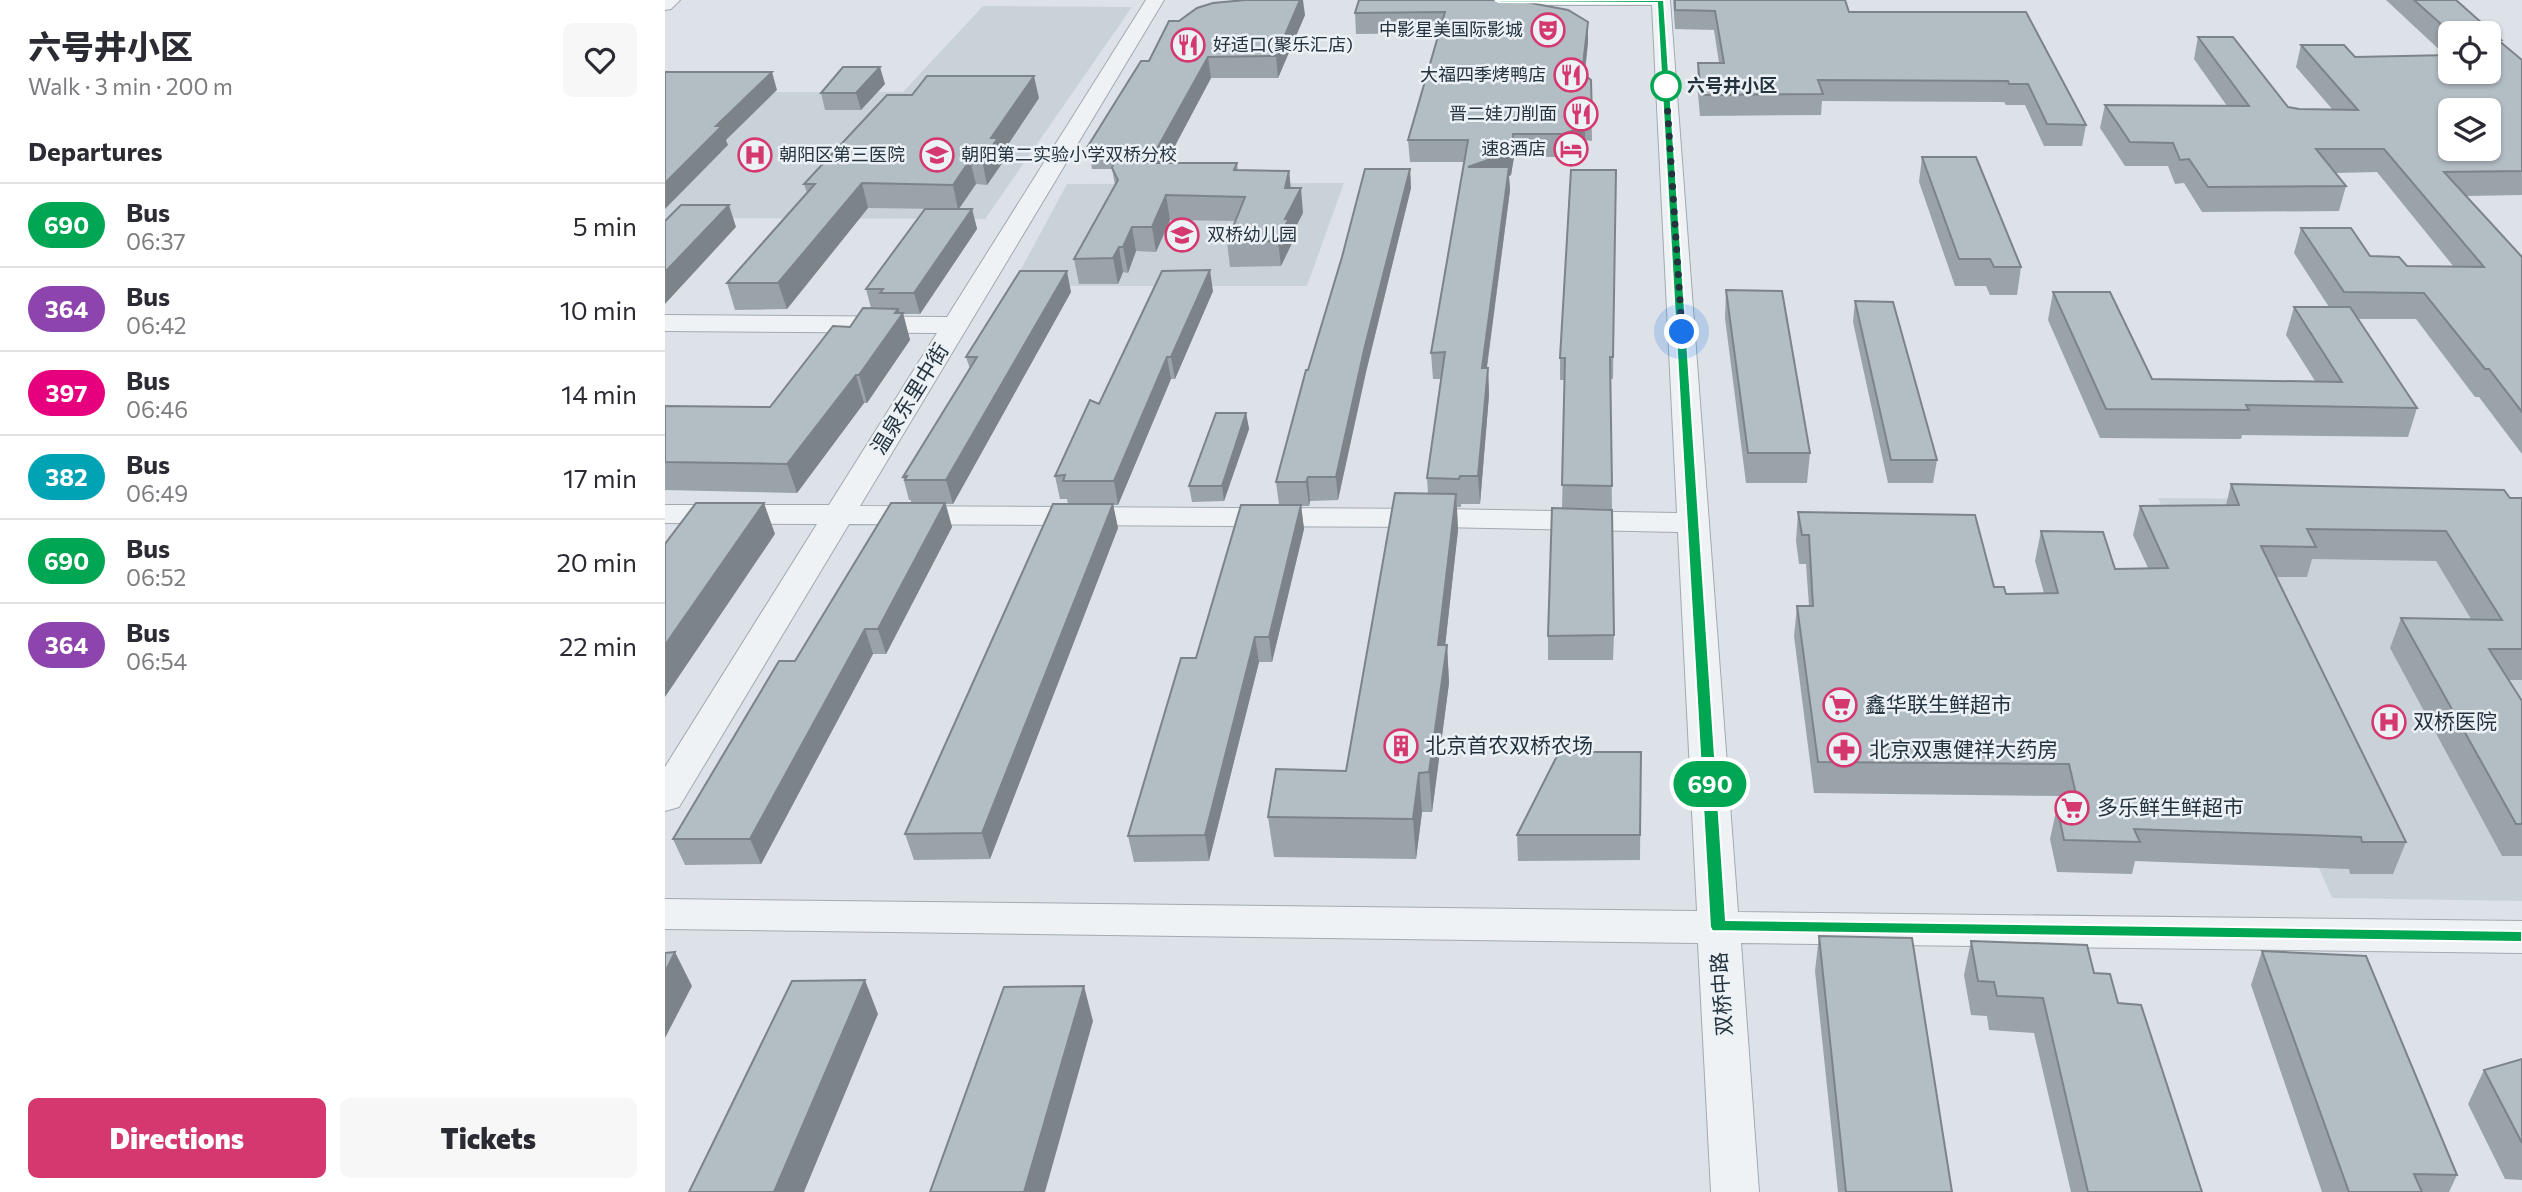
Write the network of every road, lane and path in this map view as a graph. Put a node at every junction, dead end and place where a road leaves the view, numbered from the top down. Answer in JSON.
{"nodes":[{"id":1,"x":671,"y":0,"type":"edge"},
{"id":2,"x":1155,"y":0,"type":"edge"},
{"id":3,"x":1519,"y":0,"type":"edge"},
{"id":4,"x":1661,"y":0,"type":"edge"},
{"id":5,"x":665,"y":5,"type":"edge"},
{"id":6,"x":665,"y":323,"type":"edge"},
{"id":7,"x":955,"y":325,"type":"junction"},
{"id":8,"x":665,"y":514,"type":"edge"},
{"id":9,"x":839,"y":515,"type":"junction"},
{"id":10,"x":1694,"y":523,"type":"junction"},
{"id":11,"x":665,"y":798,"type":"edge"},
{"id":12,"x":665,"y":914,"type":"edge"},
{"id":13,"x":1718,"y":927,"type":"junction"},
{"id":14,"x":2522,"y":937,"type":"edge"},
{"id":15,"x":1735,"y":1192,"type":"edge"}],
"edges":[{"from":1,"to":5,"type":"street"},
{"from":2,"to":7,"type":"street","name":"温泉东里中街"},
{"from":3,"to":4,"type":"street"},
{"from":4,"to":10,"type":"street","name":"双桥中路"},
{"from":6,"to":7,"type":"street"},
{"from":7,"to":9,"type":"street","name":"温泉东里中街"},
{"from":8,"to":9,"type":"street"},
{"from":9,"to":10,"type":"street"},
{"from":9,"to":11,"type":"street","name":"温泉东里中街"},
{"from":10,"to":13,"type":"street","name":"双桥中路"},
{"from":12,"to":13,"type":"street"},
{"from":13,"to":14,"type":"street"},
{"from":13,"to":15,"type":"street","name":"双桥中路"}]}
